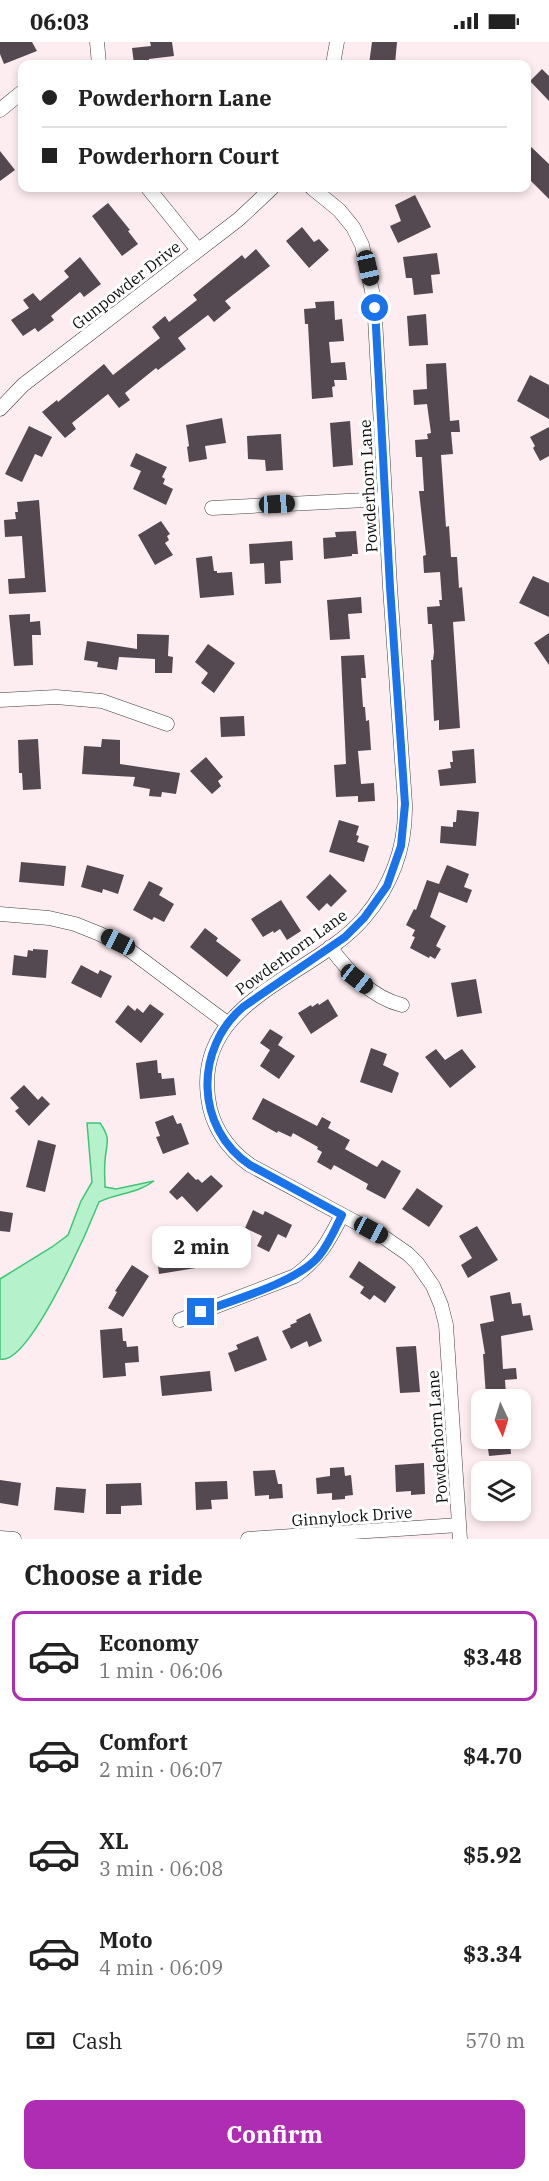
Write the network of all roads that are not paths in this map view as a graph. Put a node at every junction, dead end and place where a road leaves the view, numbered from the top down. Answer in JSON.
{"nodes":[{"id":1,"x":97,"y":42,"type":"edge"},
{"id":2,"x":337,"y":42,"type":"edge"},
{"id":3,"x":99,"y":60,"type":"edge"},
{"id":4,"x":334,"y":60,"type":"edge"},
{"id":5,"x":18,"y":96,"type":"edge"},
{"id":6,"x":0,"y":110,"type":"edge"},
{"id":7,"x":151,"y":192,"type":"edge"},
{"id":8,"x":268,"y":192,"type":"edge"},
{"id":9,"x":317,"y":192,"type":"edge"},
{"id":10,"x":198,"y":250,"type":"junction"},
{"id":11,"x":0,"y":408,"type":"edge"},
{"id":12,"x":385,"y":499,"type":"junction"},
{"id":13,"x":212,"y":508,"type":"dead end"},
{"id":14,"x":0,"y":700,"type":"edge"},
{"id":15,"x":167,"y":724,"type":"dead end"},
{"id":16,"x":0,"y":914,"type":"edge"},
{"id":17,"x":330,"y":947,"type":"junction"},
{"id":18,"x":402,"y":1005,"type":"dead end"},
{"id":19,"x":227,"y":1023,"type":"junction"},
{"id":20,"x":342,"y":1215,"type":"junction"},
{"id":21,"x":180,"y":1320,"type":"dead end"},
{"id":22,"x":460,"y":1532,"type":"edge"},
{"id":23,"x":0,"y":1538,"type":"edge"},
{"id":24,"x":14,"y":1539,"type":"edge"},
{"id":25,"x":248,"y":1539,"type":"edge"}],
"edges":[{"from":1,"to":3,"type":"street"},
{"from":2,"to":4,"type":"street"},
{"from":5,"to":6,"type":"street"},
{"from":7,"to":10,"type":"street"},
{"from":8,"to":10,"type":"street","name":"Gunpowder Drive"},
{"from":9,"to":12,"type":"street","name":"Powderhorn Lane"},
{"from":10,"to":11,"type":"street","name":"Gunpowder Drive"},
{"from":12,"to":13,"type":"street"},
{"from":12,"to":17,"type":"street","name":"Powderhorn Lane"},
{"from":14,"to":15,"type":"street"},
{"from":16,"to":19,"type":"street"},
{"from":17,"to":18,"type":"street"},
{"from":17,"to":19,"type":"street","name":"Powderhorn Lane"},
{"from":19,"to":20,"type":"street","name":"Powderhorn Lane"},
{"from":20,"to":21,"type":"street"},
{"from":20,"to":22,"type":"street","name":"Powderhorn Lane"},
{"from":22,"to":25,"type":"street","name":"Ginnylock Drive"},
{"from":23,"to":24,"type":"street"}]}
